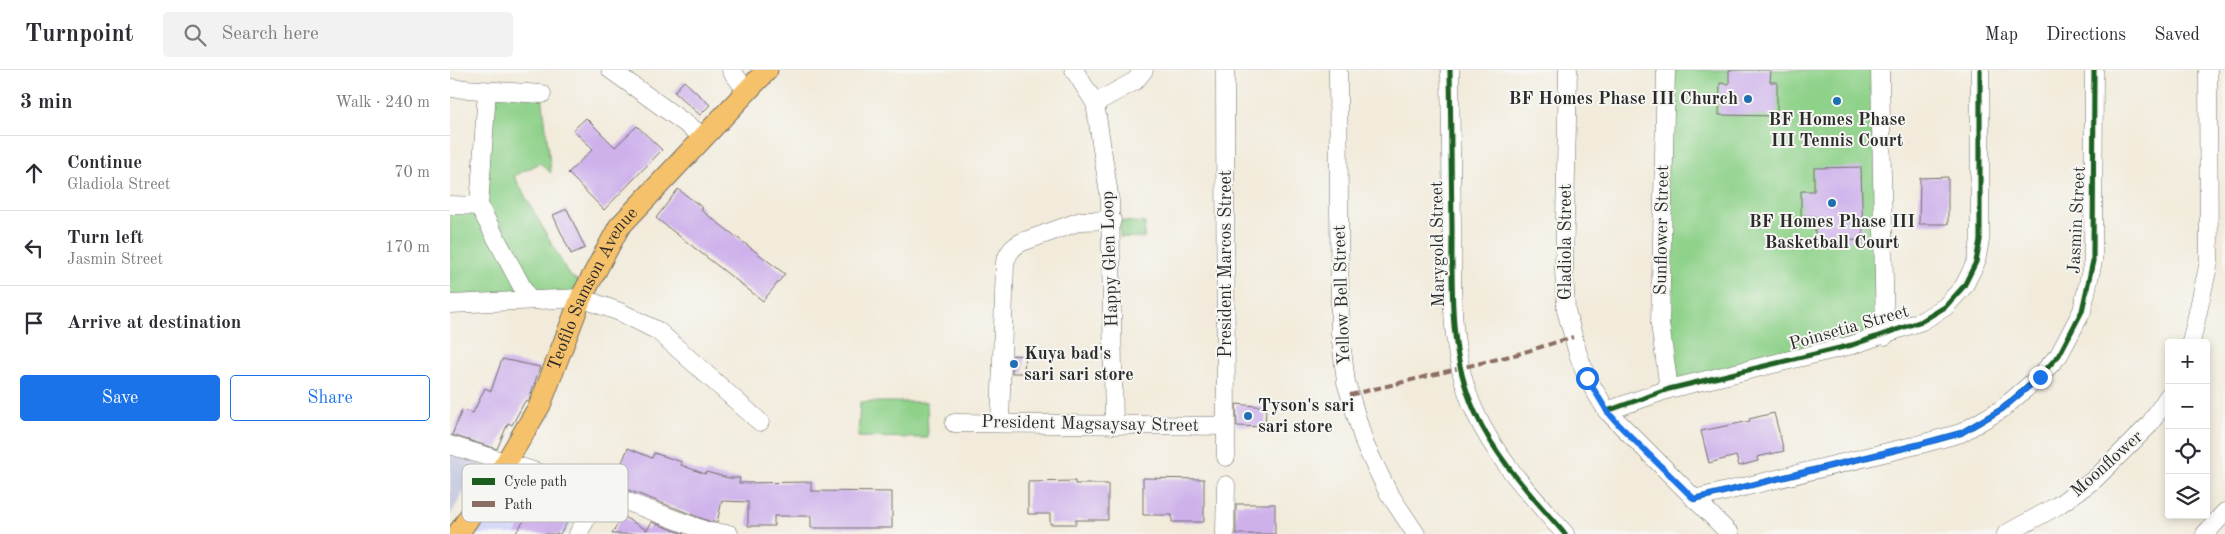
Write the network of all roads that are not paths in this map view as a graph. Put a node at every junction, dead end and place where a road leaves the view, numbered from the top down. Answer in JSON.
{"nodes":[{"id":1,"x":611,"y":70,"type":"edge"},
{"id":2,"x":731,"y":70,"type":"edge"},
{"id":3,"x":767,"y":70,"type":"edge"},
{"id":4,"x":1074,"y":70,"type":"edge"},
{"id":5,"x":1144,"y":70,"type":"edge"},
{"id":6,"x":1226,"y":70,"type":"edge"},
{"id":7,"x":1338,"y":70,"type":"edge"},
{"id":8,"x":1450,"y":70,"type":"edge"},
{"id":9,"x":1568,"y":70,"type":"edge"},
{"id":10,"x":1666,"y":70,"type":"edge"},
{"id":11,"x":1880,"y":70,"type":"edge"},
{"id":12,"x":1980,"y":70,"type":"edge"},
{"id":13,"x":2094,"y":70,"type":"edge"},
{"id":14,"x":2208,"y":70,"type":"edge"},
{"id":15,"x":450,"y":88,"type":"edge"},
{"id":16,"x":746,"y":90,"type":"junction"},
{"id":17,"x":487,"y":91,"type":"junction"},
{"id":18,"x":542,"y":94,"type":"dead end"},
{"id":19,"x":1095,"y":103,"type":"junction"},
{"id":20,"x":703,"y":136,"type":"junction"},
{"id":21,"x":450,"y":205,"type":"edge"},
{"id":22,"x":479,"y":206,"type":"junction"},
{"id":23,"x":1112,"y":220,"type":"junction"},
{"id":24,"x":581,"y":298,"type":"junction"},
{"id":25,"x":529,"y":300,"type":"junction"},
{"id":26,"x":450,"y":304,"type":"edge"},
{"id":27,"x":1885,"y":336,"type":"junction"},
{"id":28,"x":2192,"y":339,"type":"edge"},
{"id":29,"x":1669,"y":389,"type":"junction"},
{"id":30,"x":2165,"y":401,"type":"edge"},
{"id":31,"x":1607,"y":411,"type":"junction"},
{"id":32,"x":760,"y":422,"type":"dead end"},
{"id":33,"x":954,"y":423,"type":"dead end"},
{"id":34,"x":1000,"y":424,"type":"junction"},
{"id":35,"x":1114,"y":425,"type":"junction"},
{"id":36,"x":1226,"y":426,"type":"junction"},
{"id":37,"x":450,"y":445,"type":"edge"},
{"id":38,"x":1226,"y":458,"type":"dead end"},
{"id":39,"x":507,"y":461,"type":"junction"},
{"id":40,"x":505,"y":464,"type":"edge"},
{"id":41,"x":516,"y":464,"type":"edge"},
{"id":42,"x":1226,"y":485,"type":"dead end"},
{"id":43,"x":1694,"y":499,"type":"junction"},
{"id":44,"x":628,"y":502,"type":"edge"},
{"id":45,"x":2225,"y":512,"type":"edge"},
{"id":46,"x":466,"y":522,"type":"edge"},
{"id":47,"x":585,"y":522,"type":"edge"},
{"id":48,"x":709,"y":533,"type":"edge"},
{"id":49,"x":458,"y":534,"type":"edge"},
{"id":50,"x":578,"y":534,"type":"edge"},
{"id":51,"x":729,"y":534,"type":"edge"},
{"id":52,"x":1226,"y":534,"type":"edge"},
{"id":53,"x":1416,"y":534,"type":"edge"},
{"id":54,"x":1565,"y":534,"type":"edge"},
{"id":55,"x":1730,"y":534,"type":"edge"},
{"id":56,"x":2006,"y":534,"type":"edge"},
{"id":57,"x":2205,"y":534,"type":"edge"}],
"edges":[{"from":1,"to":20,"type":"street"},
{"from":2,"to":16,"type":"street"},
{"from":3,"to":16,"type":"main road","name":"Teofilo Samson Avenue"},
{"from":4,"to":19,"type":"street","name":"Happy Glen Loop"},
{"from":5,"to":19,"type":"street"},
{"from":6,"to":36,"type":"street","name":"President Marcos Street"},
{"from":7,"to":53,"type":"street","name":"Yellow Bell Street"},
{"from":8,"to":54,"type":"street","name":"Marygold Street"},
{"from":9,"to":31,"type":"street","name":"Gladiola Street"},
{"from":10,"to":29,"type":"street","name":"Sunflower Street"},
{"from":11,"to":27,"type":"street"},
{"from":12,"to":27,"type":"street","name":"Poinsetia Street"},
{"from":13,"to":43,"type":"street","name":"Jasmin Street"},
{"from":14,"to":28,"type":"street"},
{"from":15,"to":17,"type":"street"},
{"from":16,"to":20,"type":"main road","name":"Teofilo Samson Avenue"},
{"from":17,"to":18,"type":"street"},
{"from":17,"to":22,"type":"street"},
{"from":19,"to":23,"type":"street","name":"Happy Glen Loop"},
{"from":20,"to":24,"type":"main road","name":"Teofilo Samson Avenue"},
{"from":21,"to":22,"type":"street"},
{"from":22,"to":25,"type":"street"},
{"from":23,"to":34,"type":"street"},
{"from":23,"to":35,"type":"street","name":"Happy Glen Loop"},
{"from":24,"to":25,"type":"street"},
{"from":24,"to":32,"type":"street"},
{"from":24,"to":39,"type":"main road","name":"Teofilo Samson Avenue"},
{"from":25,"to":26,"type":"street"},
{"from":27,"to":29,"type":"street","name":"Poinsetia Street"},
{"from":29,"to":31,"type":"street","name":"Poinsetia Street"},
{"from":30,"to":56,"type":"street","name":"Moonflower"},
{"from":31,"to":43,"type":"street","name":"Gladiola Street"},
{"from":33,"to":34,"type":"street","name":"President Magsaysay Street"},
{"from":34,"to":35,"type":"street","name":"President Magsaysay Street"},
{"from":35,"to":36,"type":"street","name":"President Magsaysay Street"},
{"from":36,"to":38,"type":"street","name":"President Marcos Street"},
{"from":37,"to":39,"type":"street"},
{"from":39,"to":40,"type":"main road","name":"Teofilo Samson Avenue"},
{"from":39,"to":41,"type":"street"},
{"from":42,"to":52,"type":"street"},
{"from":43,"to":55,"type":"street","name":"Gladiola Street"},
{"from":44,"to":48,"type":"street"},
{"from":45,"to":57,"type":"street"},
{"from":46,"to":49,"type":"main road","name":"Teofilo Samson Avenue"},
{"from":47,"to":50,"type":"street"},
{"from":48,"to":51,"type":"street"}]}
